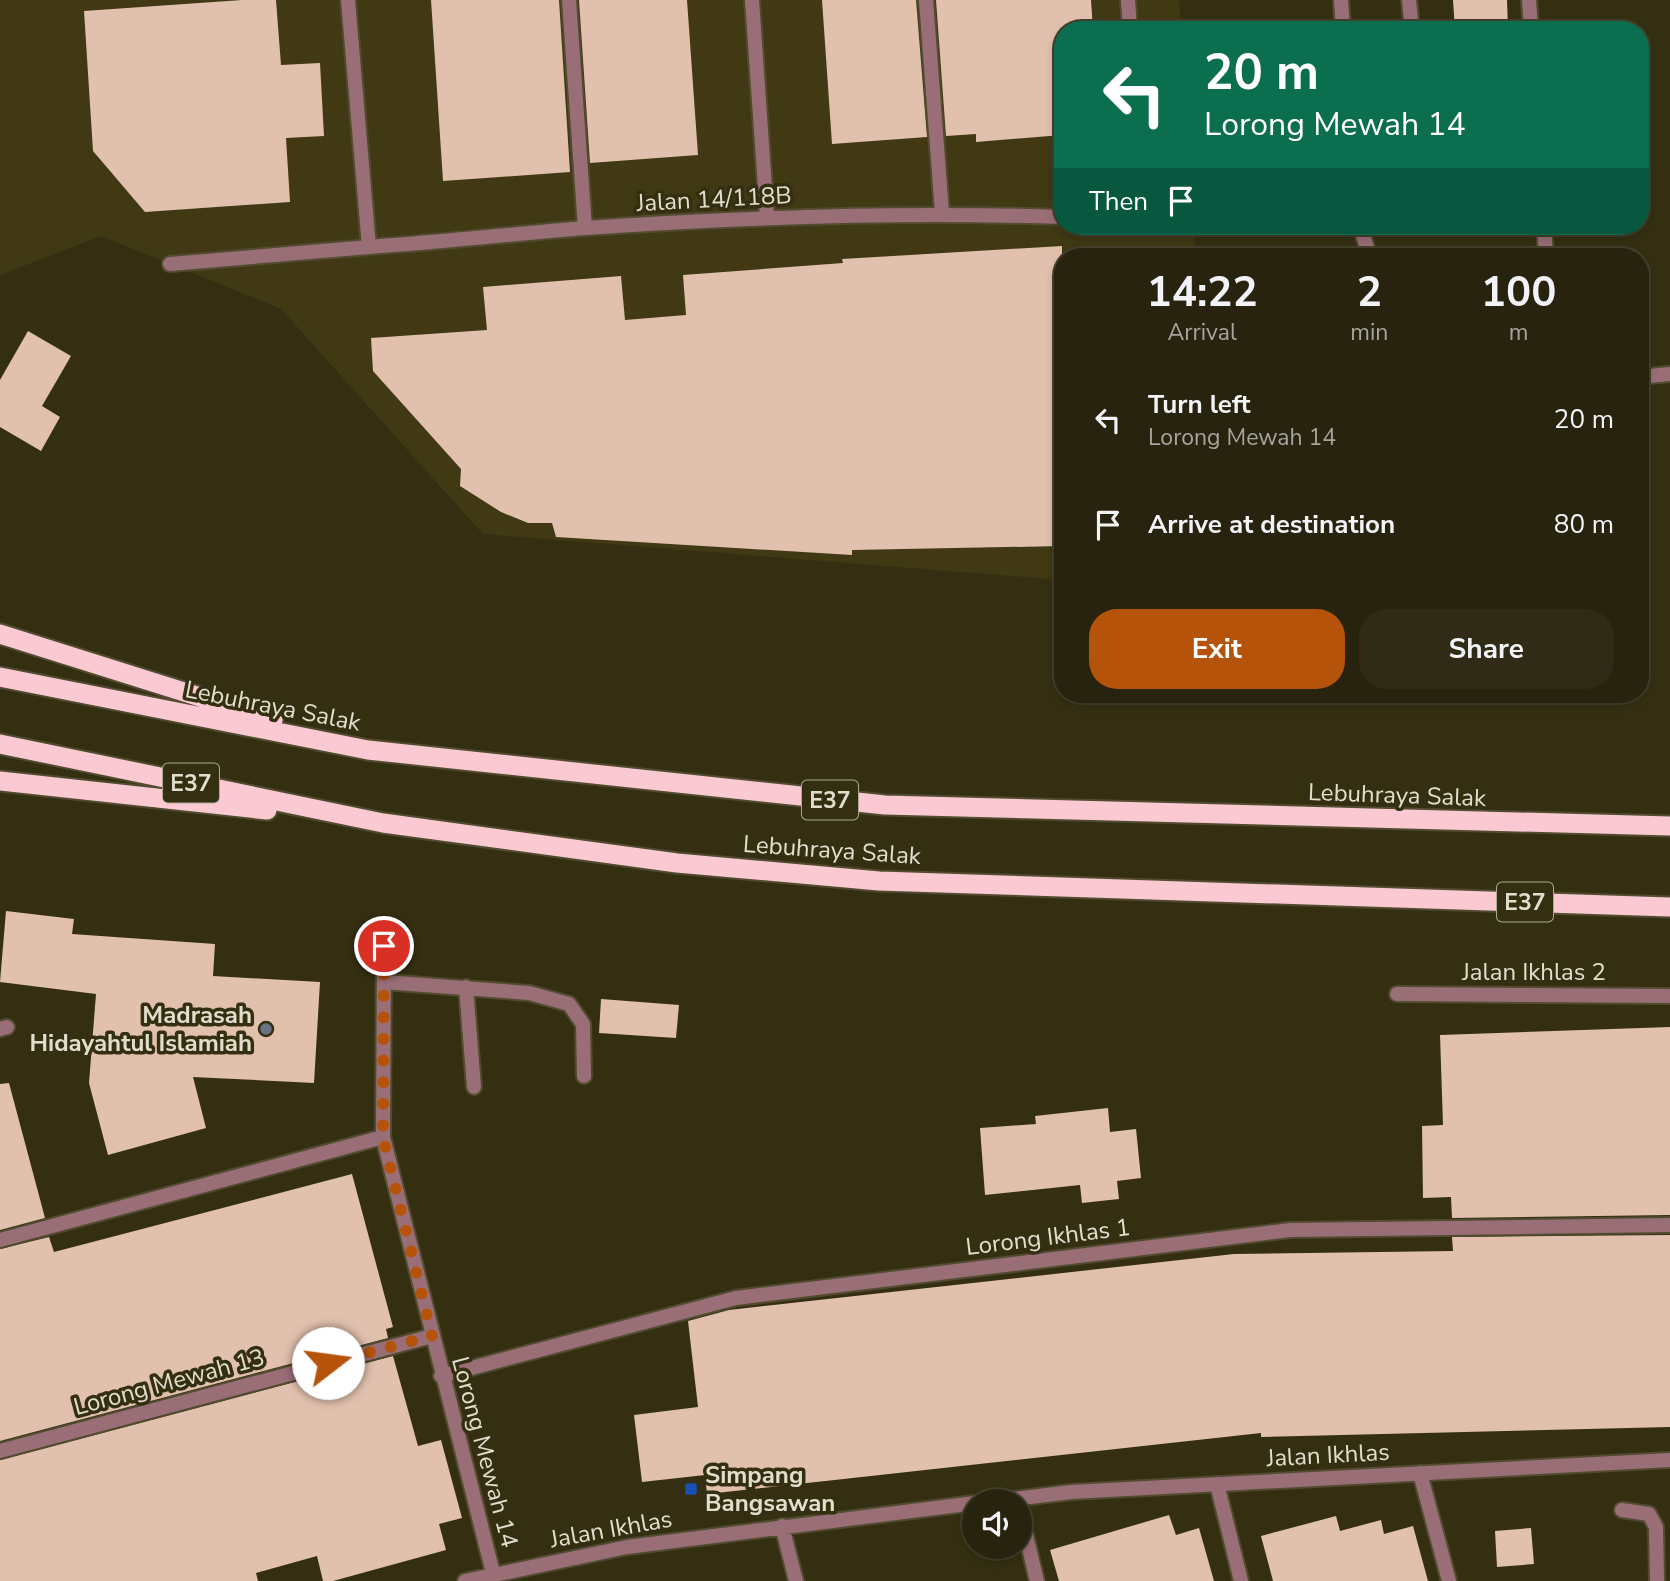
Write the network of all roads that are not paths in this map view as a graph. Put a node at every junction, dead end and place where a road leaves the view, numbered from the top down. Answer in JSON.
{"nodes":[{"id":1,"x":348,"y":0,"type":"edge"},
{"id":2,"x":569,"y":0,"type":"edge"},
{"id":3,"x":752,"y":0,"type":"edge"},
{"id":4,"x":926,"y":0,"type":"edge"},
{"id":5,"x":1128,"y":0,"type":"edge"},
{"id":6,"x":1341,"y":0,"type":"edge"},
{"id":7,"x":1409,"y":0,"type":"edge"},
{"id":8,"x":1529,"y":0,"type":"edge"},
{"id":9,"x":1129,"y":21,"type":"edge"},
{"id":10,"x":1342,"y":21,"type":"edge"},
{"id":11,"x":1411,"y":21,"type":"edge"},
{"id":12,"x":1530,"y":21,"type":"edge"},
{"id":13,"x":942,"y":213,"type":"junction"},
{"id":14,"x":1054,"y":217,"type":"edge"},
{"id":15,"x":767,"y":218,"type":"junction"},
{"id":16,"x":585,"y":228,"type":"junction"},
{"id":17,"x":369,"y":247,"type":"junction"},
{"id":18,"x":170,"y":264,"type":"dead end"},
{"id":19,"x":1670,"y":374,"type":"edge"},
{"id":20,"x":1649,"y":376,"type":"edge"},
{"id":21,"x":0,"y":634,"type":"edge"},
{"id":22,"x":0,"y":677,"type":"edge"},
{"id":23,"x":0,"y":744,"type":"edge"},
{"id":24,"x":368,"y":750,"type":"junction"},
{"id":25,"x":0,"y":781,"type":"edge"},
{"id":26,"x":383,"y":823,"type":"junction"},
{"id":27,"x":1670,"y":826,"type":"edge"},
{"id":28,"x":1670,"y":906,"type":"edge"},
{"id":29,"x":384,"y":946,"type":"dead end"},
{"id":30,"x":384,"y":982,"type":"junction"},
{"id":31,"x":466,"y":987,"type":"junction"},
{"id":32,"x":1397,"y":994,"type":"dead end"},
{"id":33,"x":1670,"y":996,"type":"edge"},
{"id":34,"x":584,"y":1076,"type":"dead end"},
{"id":35,"x":474,"y":1087,"type":"dead end"},
{"id":36,"x":383,"y":1138,"type":"junction"},
{"id":37,"x":1670,"y":1225,"type":"edge"},
{"id":38,"x":0,"y":1240,"type":"edge"},
{"id":39,"x":432,"y":1336,"type":"junction"},
{"id":40,"x":441,"y":1376,"type":"junction"},
{"id":41,"x":0,"y":1451,"type":"edge"},
{"id":42,"x":1670,"y":1460,"type":"edge"},
{"id":43,"x":1420,"y":1473,"type":"junction"},
{"id":44,"x":1217,"y":1484,"type":"junction"},
{"id":45,"x":1032,"y":1503,"type":"edge"},
{"id":46,"x":962,"y":1505,"type":"edge"},
{"id":47,"x":1622,"y":1510,"type":"dead end"},
{"id":48,"x":782,"y":1526,"type":"junction"},
{"id":49,"x":1032,"y":1559,"type":"edge"},
{"id":50,"x":494,"y":1577,"type":"edge"},
{"id":51,"x":465,"y":1581,"type":"edge"},
{"id":52,"x":796,"y":1581,"type":"edge"},
{"id":53,"x":1037,"y":1581,"type":"edge"},
{"id":54,"x":1241,"y":1581,"type":"edge"},
{"id":55,"x":1449,"y":1581,"type":"edge"},
{"id":56,"x":1657,"y":1581,"type":"edge"}],
"edges":[{"from":1,"to":17,"type":"street"},
{"from":2,"to":16,"type":"street"},
{"from":3,"to":15,"type":"street"},
{"from":4,"to":13,"type":"street"},
{"from":5,"to":9,"type":"street"},
{"from":6,"to":10,"type":"street"},
{"from":7,"to":11,"type":"street"},
{"from":8,"to":12,"type":"street"},
{"from":13,"to":14,"type":"street","name":"Jalan 14/118B"},
{"from":13,"to":15,"type":"street","name":"Jalan 14/118B"},
{"from":15,"to":16,"type":"street","name":"Jalan 14/118B"},
{"from":16,"to":17,"type":"street","name":"Jalan 14/118B"},
{"from":17,"to":18,"type":"street","name":"Jalan 14/118B"},
{"from":19,"to":20,"type":"street"},
{"from":21,"to":24,"type":"highway"},
{"from":22,"to":24,"type":"highway","name":"Lebuhraya Salak","number":"E37"},
{"from":23,"to":26,"type":"highway","name":"Lebuhraya Salak","number":"E37"},
{"from":24,"to":27,"type":"highway","name":"Lebuhraya Salak","number":"E37"},
{"from":25,"to":26,"type":"highway"},
{"from":26,"to":28,"type":"highway","name":"Lebuhraya Salak","number":"E37"},
{"from":29,"to":30,"type":"street","name":"Lorong Mewah 14"},
{"from":30,"to":31,"type":"street"},
{"from":30,"to":36,"type":"street","name":"Lorong Mewah 14"},
{"from":31,"to":34,"type":"street"},
{"from":31,"to":35,"type":"street"},
{"from":32,"to":33,"type":"street","name":"Jalan Ikhlas 2"},
{"from":36,"to":38,"type":"street"},
{"from":36,"to":39,"type":"street","name":"Lorong Mewah 14"},
{"from":37,"to":40,"type":"street","name":"Lorong Ikhlas 1"},
{"from":39,"to":40,"type":"street","name":"Lorong Mewah 14"},
{"from":39,"to":41,"type":"street","name":"Lorong Mewah 13"},
{"from":40,"to":50,"type":"street","name":"Lorong Mewah 14"},
{"from":42,"to":43,"type":"street","name":"Jalan Ikhlas"},
{"from":43,"to":44,"type":"street","name":"Jalan Ikhlas"},
{"from":43,"to":55,"type":"street"},
{"from":44,"to":45,"type":"street","name":"Jalan Ikhlas"},
{"from":44,"to":54,"type":"street"},
{"from":46,"to":48,"type":"street","name":"Jalan Ikhlas"},
{"from":47,"to":56,"type":"street"},
{"from":48,"to":50,"type":"street","name":"Jalan Ikhlas"},
{"from":48,"to":52,"type":"street"},
{"from":49,"to":53,"type":"street"},
{"from":50,"to":51,"type":"street","name":"Jalan Ikhlas"}]}
